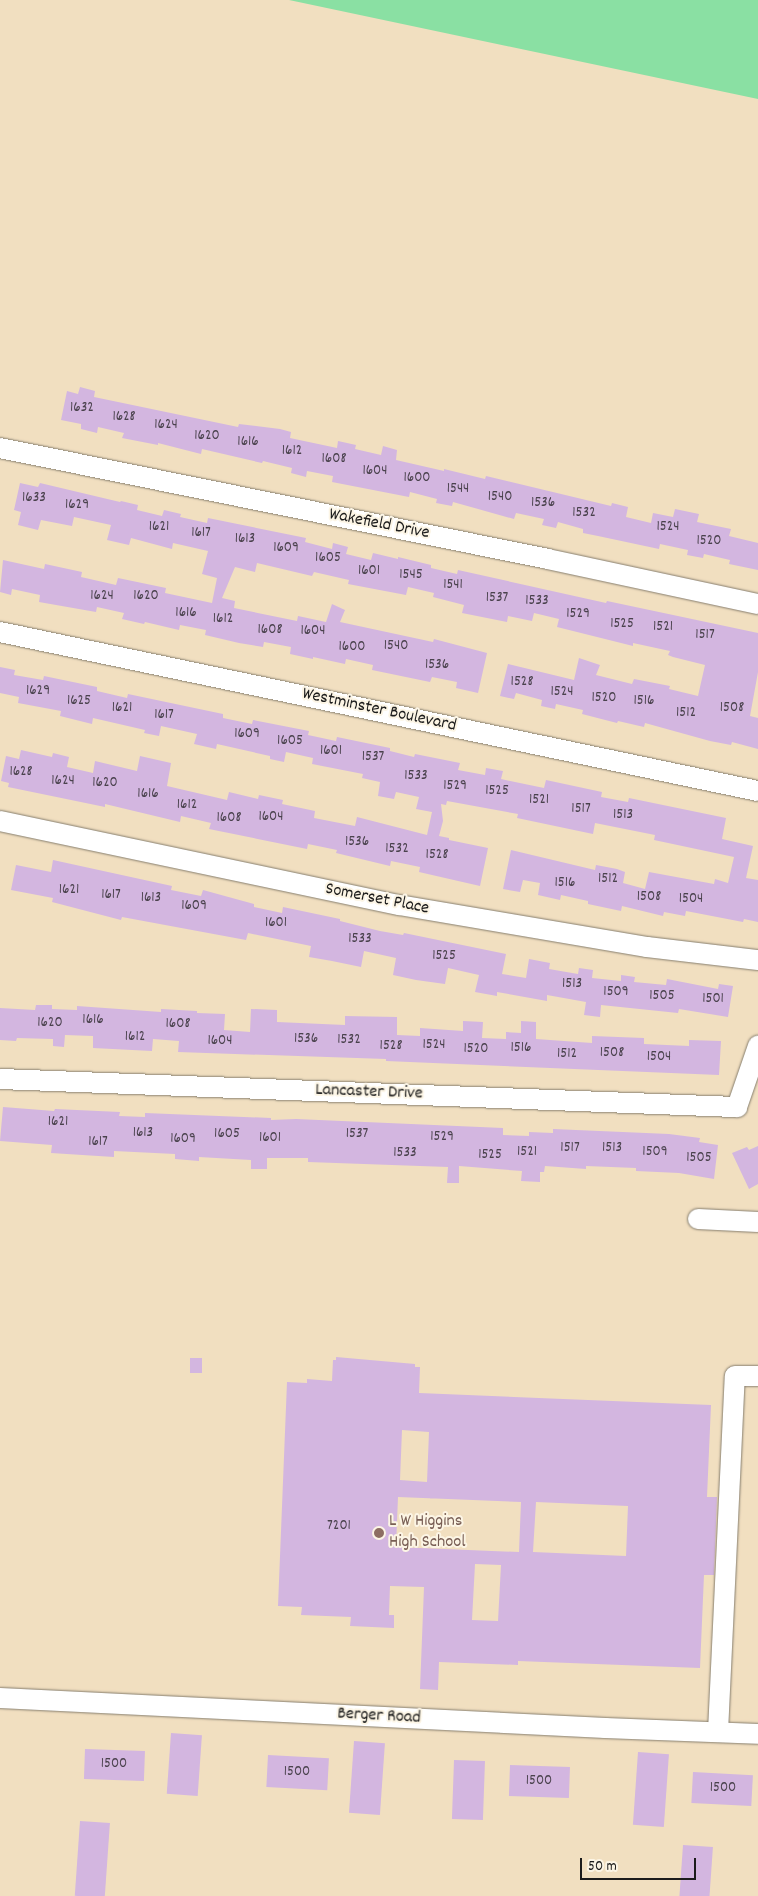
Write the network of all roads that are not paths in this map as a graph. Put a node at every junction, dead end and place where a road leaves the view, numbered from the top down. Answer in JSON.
{"nodes":[{"id":1,"x":0,"y":448,"type":"edge"},
{"id":2,"x":758,"y":604,"type":"edge"},
{"id":3,"x":0,"y":632,"type":"edge"},
{"id":4,"x":758,"y":790,"type":"edge"},
{"id":5,"x":0,"y":821,"type":"edge"},
{"id":6,"x":758,"y":960,"type":"edge"},
{"id":7,"x":758,"y":1046,"type":"edge"},
{"id":8,"x":0,"y":1079,"type":"edge"},
{"id":9,"x":698,"y":1219,"type":"dead end"},
{"id":10,"x":758,"y":1222,"type":"edge"},
{"id":11,"x":758,"y":1376,"type":"edge"},
{"id":12,"x":0,"y":1698,"type":"edge"},
{"id":13,"x":718,"y":1732,"type":"junction"},
{"id":14,"x":758,"y":1734,"type":"edge"}],
"edges":[{"from":1,"to":2,"type":"street","name":"Wakefield Drive"},
{"from":3,"to":4,"type":"street","name":"Westminster Boulevard"},
{"from":5,"to":6,"type":"street","name":"Somerset Place"},
{"from":7,"to":8,"type":"street","name":"Lancaster Drive"},
{"from":9,"to":10,"type":"street"},
{"from":11,"to":13,"type":"street"},
{"from":12,"to":13,"type":"street","name":"Berger Road"},
{"from":13,"to":14,"type":"street","name":"Berger Road"}]}
